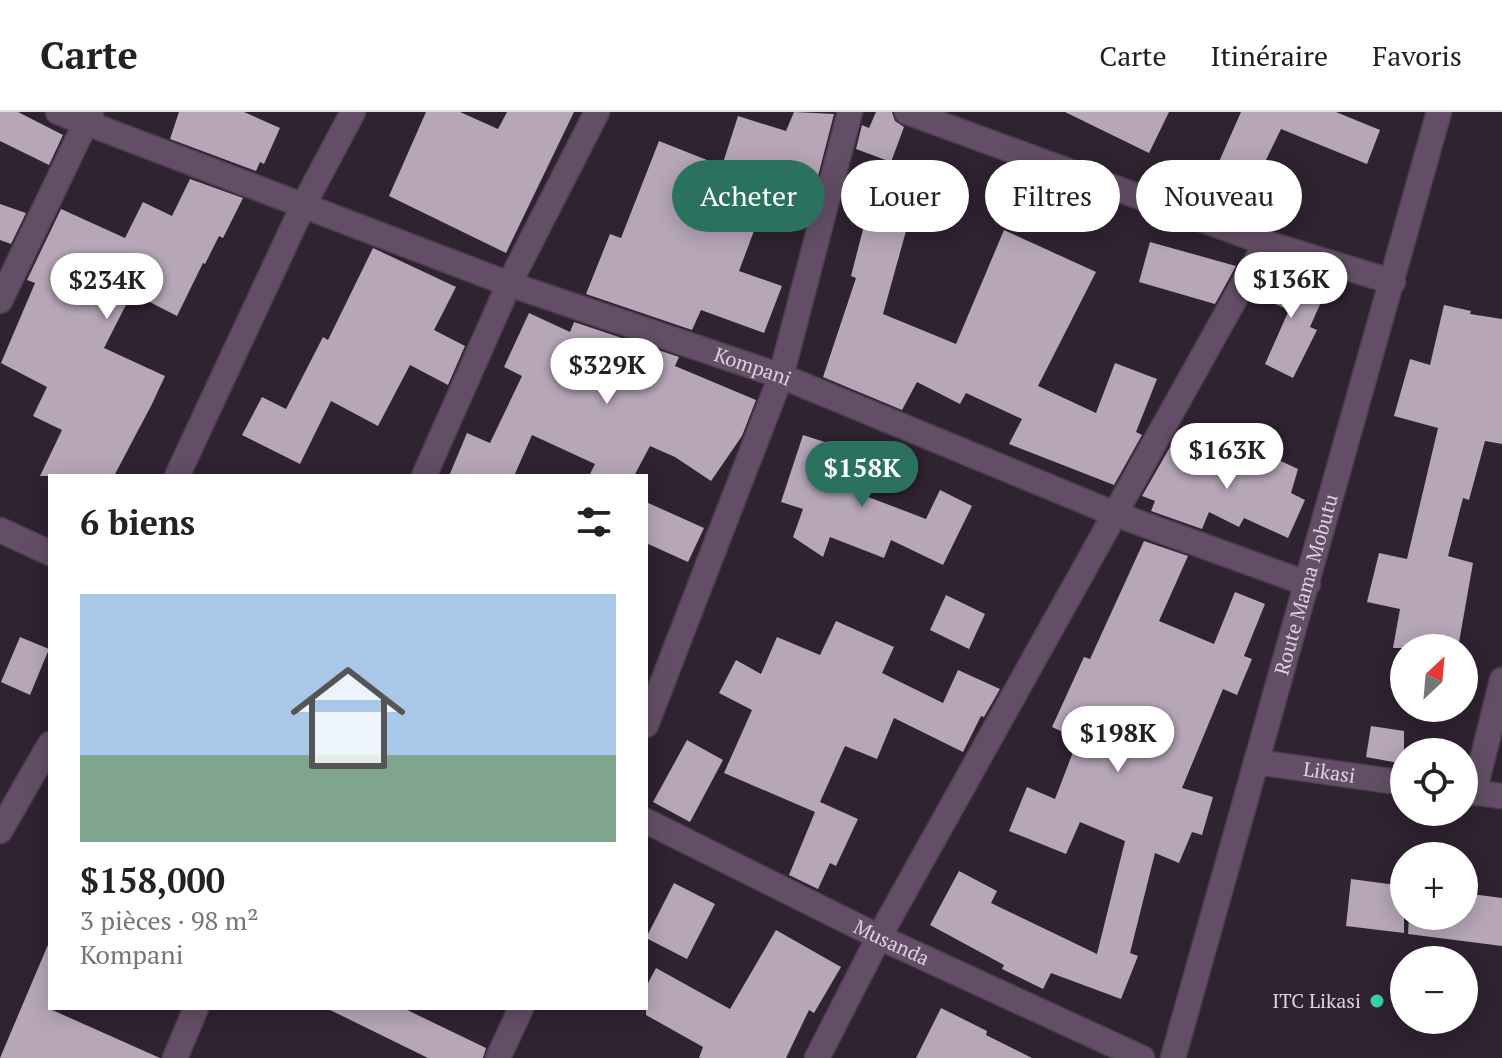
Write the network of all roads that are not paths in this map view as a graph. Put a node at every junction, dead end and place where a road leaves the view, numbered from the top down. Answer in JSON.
{"nodes":[{"id":1,"x":58,"y":112,"type":"edge"},
{"id":2,"x":353,"y":112,"type":"edge"},
{"id":3,"x":597,"y":112,"type":"edge"},
{"id":4,"x":850,"y":112,"type":"edge"},
{"id":5,"x":907,"y":112,"type":"edge"},
{"id":6,"x":1439,"y":112,"type":"edge"},
{"id":7,"x":88,"y":117,"type":"edge"},
{"id":8,"x":303,"y":206,"type":"junction"},
{"id":9,"x":1266,"y":243,"type":"junction"},
{"id":10,"x":1393,"y":282,"type":"junction"},
{"id":11,"x":509,"y":284,"type":"junction"},
{"id":12,"x":0,"y":301,"type":"edge"},
{"id":13,"x":781,"y":376,"type":"junction"},
{"id":14,"x":178,"y":474,"type":"edge"},
{"id":15,"x":425,"y":474,"type":"edge"},
{"id":16,"x":1115,"y":514,"type":"junction"},
{"id":17,"x":0,"y":530,"type":"edge"},
{"id":18,"x":48,"y":552,"type":"edge"},
{"id":19,"x":1308,"y":584,"type":"junction"},
{"id":20,"x":1502,"y":680,"type":"edge"},
{"id":21,"x":648,"y":720,"type":"edge"},
{"id":22,"x":48,"y":747,"type":"edge"},
{"id":23,"x":1478,"y":761,"type":"edge"},
{"id":24,"x":1256,"y":762,"type":"junction"},
{"id":25,"x":1390,"y":781,"type":"edge"},
{"id":26,"x":1478,"y":793,"type":"edge"},
{"id":27,"x":1502,"y":796,"type":"edge"},
{"id":28,"x":648,"y":822,"type":"edge"},
{"id":29,"x":0,"y":831,"type":"edge"},
{"id":30,"x":879,"y":937,"type":"junction"},
{"id":31,"x":195,"y":1010,"type":"edge"},
{"id":32,"x":520,"y":1010,"type":"edge"},
{"id":33,"x":175,"y":1058,"type":"edge"},
{"id":34,"x":498,"y":1058,"type":"edge"},
{"id":35,"x":817,"y":1058,"type":"edge"},
{"id":36,"x":1142,"y":1058,"type":"edge"},
{"id":37,"x":1173,"y":1058,"type":"edge"}],
"edges":[{"from":1,"to":7,"type":"street","name":"Kompani"},
{"from":2,"to":8,"type":"street"},
{"from":3,"to":11,"type":"street"},
{"from":4,"to":13,"type":"street"},
{"from":5,"to":9,"type":"street"},
{"from":6,"to":10,"type":"street","name":"Route Mama Mobutu"},
{"from":7,"to":8,"type":"street","name":"Kompani"},
{"from":7,"to":12,"type":"street"},
{"from":8,"to":11,"type":"street","name":"Kompani"},
{"from":8,"to":14,"type":"street"},
{"from":9,"to":10,"type":"street"},
{"from":9,"to":16,"type":"street"},
{"from":10,"to":19,"type":"street","name":"Route Mama Mobutu"},
{"from":11,"to":13,"type":"street","name":"Kompani"},
{"from":11,"to":15,"type":"street"},
{"from":13,"to":16,"type":"street","name":"Kompani"},
{"from":13,"to":21,"type":"street"},
{"from":16,"to":19,"type":"street","name":"Kompani"},
{"from":16,"to":30,"type":"street"},
{"from":17,"to":18,"type":"street"},
{"from":19,"to":24,"type":"street","name":"Route Mama Mobutu"},
{"from":20,"to":23,"type":"street"},
{"from":22,"to":29,"type":"street"},
{"from":24,"to":25,"type":"street","name":"Likasi"},
{"from":24,"to":37,"type":"street","name":"Route Mama Mobutu"},
{"from":26,"to":27,"type":"street"},
{"from":28,"to":30,"type":"street","name":"Musanda"},
{"from":30,"to":35,"type":"street"},
{"from":30,"to":36,"type":"street","name":"Musanda"},
{"from":31,"to":33,"type":"street"},
{"from":32,"to":34,"type":"street"}]}
